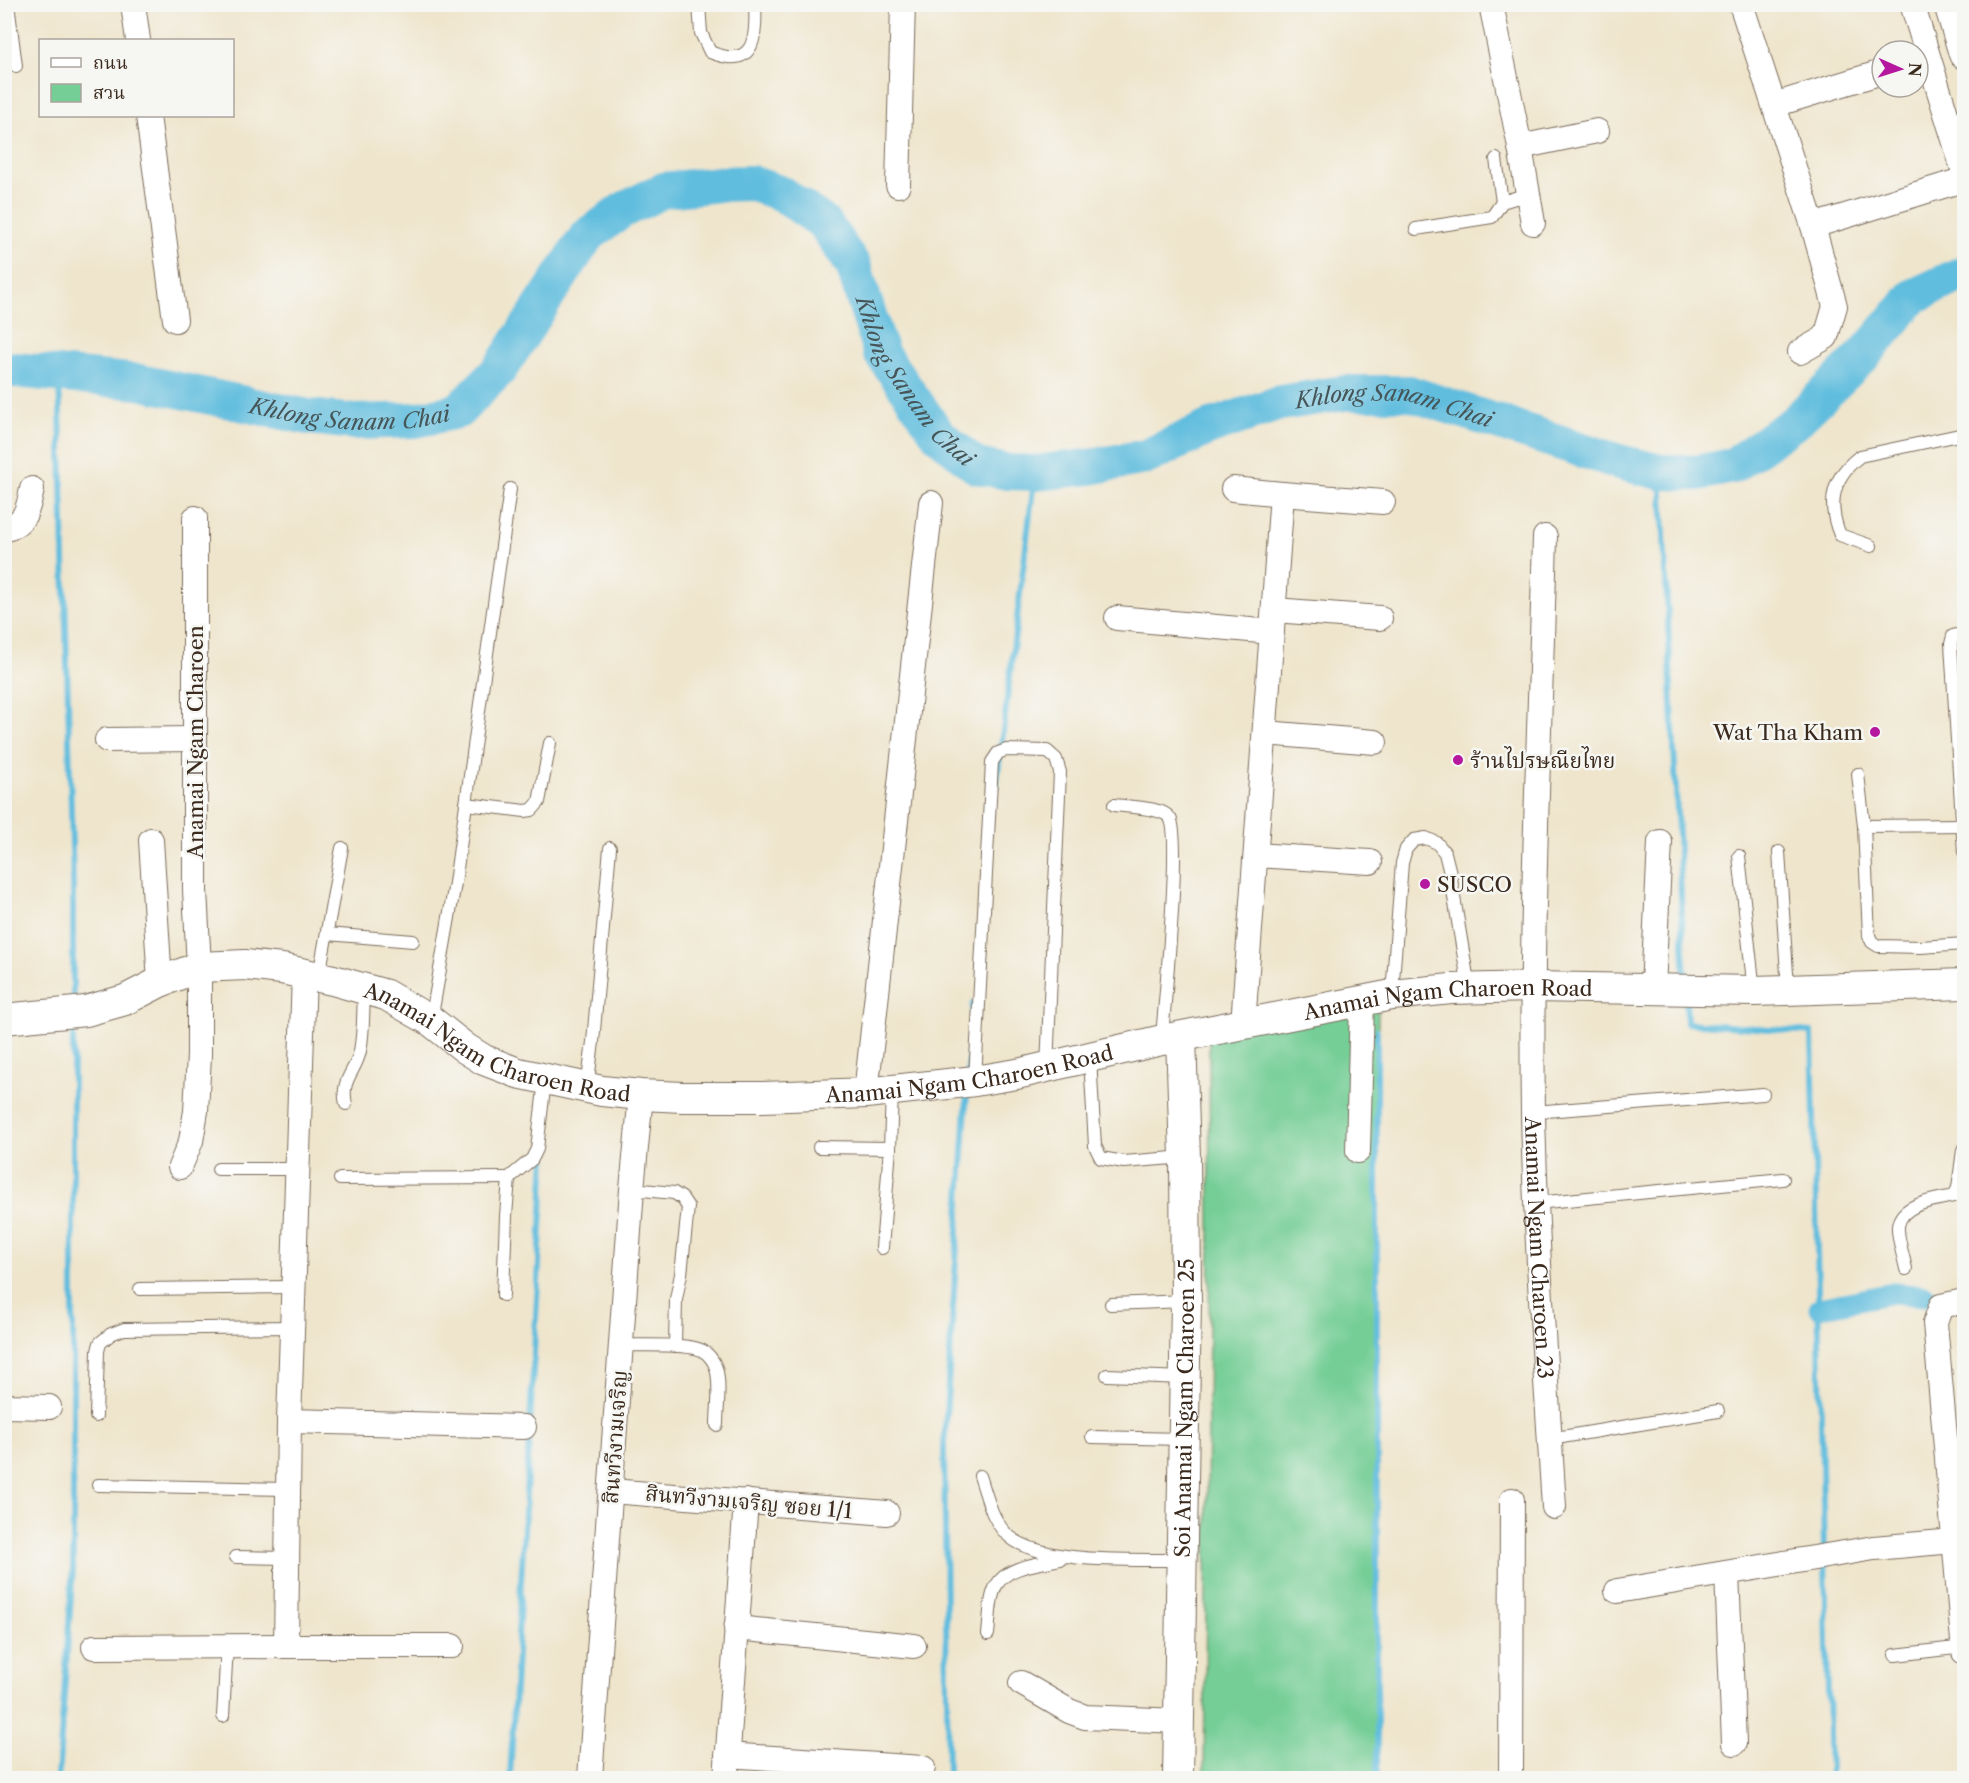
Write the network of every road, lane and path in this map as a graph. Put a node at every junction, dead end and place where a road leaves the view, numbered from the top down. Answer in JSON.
{"nodes":[{"id":1,"x":8,"y":4,"type":"edge"},
{"id":2,"x":133,"y":4,"type":"edge"},
{"id":3,"x":699,"y":4,"type":"edge"},
{"id":4,"x":755,"y":4,"type":"edge"},
{"id":5,"x":903,"y":4,"type":"edge"},
{"id":6,"x":1491,"y":4,"type":"edge"},
{"id":7,"x":1741,"y":4,"type":"edge"},
{"id":8,"x":1912,"y":4,"type":"edge"},
{"id":9,"x":1949,"y":4,"type":"edge"},
{"id":10,"x":138,"y":39,"type":"edge"},
{"id":11,"x":1920,"y":39,"type":"edge"},
{"id":12,"x":1965,"y":54,"type":"edge"},
{"id":13,"x":16,"y":66,"type":"dead end"},
{"id":14,"x":1870,"y":76,"type":"edge"},
{"id":15,"x":1930,"y":76,"type":"edge"},
{"id":16,"x":1774,"y":105,"type":"junction"},
{"id":17,"x":148,"y":117,"type":"edge"},
{"id":18,"x":1597,"y":131,"type":"dead end"},
{"id":19,"x":1520,"y":147,"type":"junction"},
{"id":20,"x":1496,"y":159,"type":"dead end"},
{"id":21,"x":1965,"y":172,"type":"edge"},
{"id":22,"x":1965,"y":177,"type":"edge"},
{"id":23,"x":898,"y":185,"type":"dead end"},
{"id":24,"x":1528,"y":194,"type":"junction"},
{"id":25,"x":1502,"y":202,"type":"junction"},
{"id":26,"x":1533,"y":223,"type":"dead end"},
{"id":27,"x":1813,"y":226,"type":"junction"},
{"id":28,"x":1416,"y":229,"type":"dead end"},
{"id":29,"x":175,"y":320,"type":"dead end"},
{"id":30,"x":1800,"y":352,"type":"dead end"},
{"id":31,"x":1965,"y":434,"type":"edge"},
{"id":32,"x":32,"y":489,"type":"dead end"},
{"id":33,"x":510,"y":489,"type":"dead end"},
{"id":34,"x":1233,"y":489,"type":"dead end"},
{"id":35,"x":1282,"y":494,"type":"junction"},
{"id":36,"x":931,"y":502,"type":"dead end"},
{"id":37,"x":1383,"y":502,"type":"dead end"},
{"id":38,"x":195,"y":518,"type":"dead end"},
{"id":39,"x":4,"y":530,"type":"edge"},
{"id":40,"x":1545,"y":537,"type":"dead end"},
{"id":41,"x":1871,"y":546,"type":"dead end"},
{"id":42,"x":1117,"y":618,"type":"dead end"},
{"id":43,"x":1380,"y":618,"type":"dead end"},
{"id":44,"x":1273,"y":621,"type":"junction"},
{"id":45,"x":1965,"y":633,"type":"edge"},
{"id":46,"x":1265,"y":733,"type":"junction"},
{"id":47,"x":194,"y":739,"type":"junction"},
{"id":48,"x":107,"y":740,"type":"dead end"},
{"id":49,"x":1375,"y":742,"type":"dead end"},
{"id":50,"x":550,"y":743,"type":"dead end"},
{"id":51,"x":1858,"y":774,"type":"dead end"},
{"id":52,"x":466,"y":804,"type":"junction"},
{"id":53,"x":1114,"y":805,"type":"dead end"},
{"id":54,"x":1964,"y":825,"type":"edge"},
{"id":55,"x":1864,"y":826,"type":"junction"},
{"id":56,"x":151,"y":840,"type":"dead end"},
{"id":57,"x":1660,"y":842,"type":"dead end"},
{"id":58,"x":342,"y":848,"type":"dead end"},
{"id":59,"x":610,"y":848,"type":"dead end"},
{"id":60,"x":1779,"y":852,"type":"dead end"},
{"id":61,"x":1965,"y":852,"type":"edge"},
{"id":62,"x":1256,"y":855,"type":"junction"},
{"id":63,"x":1739,"y":856,"type":"dead end"},
{"id":64,"x":1370,"y":862,"type":"dead end"},
{"id":65,"x":327,"y":934,"type":"junction"},
{"id":66,"x":413,"y":941,"type":"dead end"},
{"id":67,"x":1965,"y":944,"type":"edge"},
{"id":68,"x":199,"y":967,"type":"junction"},
{"id":69,"x":311,"y":975,"type":"junction"},
{"id":70,"x":160,"y":982,"type":"junction"},
{"id":71,"x":1965,"y":984,"type":"edge"},
{"id":72,"x":1533,"y":987,"type":"junction"},
{"id":73,"x":1469,"y":988,"type":"junction"},
{"id":74,"x":364,"y":989,"type":"junction"},
{"id":75,"x":1676,"y":990,"type":"junction"},
{"id":76,"x":1789,"y":990,"type":"junction"},
{"id":77,"x":1754,"y":991,"type":"junction"},
{"id":78,"x":1392,"y":995,"type":"junction"},
{"id":79,"x":1362,"y":1001,"type":"junction"},
{"id":80,"x":4,"y":1019,"type":"edge"},
{"id":81,"x":430,"y":1022,"type":"junction"},
{"id":82,"x":1243,"y":1024,"type":"junction"},
{"id":83,"x":1171,"y":1038,"type":"junction"},
{"id":84,"x":1090,"y":1057,"type":"junction"},
{"id":85,"x":1047,"y":1067,"type":"junction"},
{"id":86,"x":545,"y":1079,"type":"junction"},
{"id":87,"x":975,"y":1081,"type":"junction"},
{"id":88,"x":587,"y":1088,"type":"junction"},
{"id":89,"x":879,"y":1092,"type":"junction"},
{"id":90,"x":1763,"y":1094,"type":"dead end"},
{"id":91,"x":641,"y":1095,"type":"junction"},
{"id":92,"x":346,"y":1104,"type":"dead end"},
{"id":93,"x":1533,"y":1112,"type":"junction"},
{"id":94,"x":819,"y":1147,"type":"dead end"},
{"id":95,"x":890,"y":1148,"type":"junction"},
{"id":96,"x":1965,"y":1149,"type":"edge"},
{"id":97,"x":1358,"y":1152,"type":"dead end"},
{"id":98,"x":1185,"y":1157,"type":"junction"},
{"id":99,"x":180,"y":1167,"type":"dead end"},
{"id":100,"x":218,"y":1169,"type":"dead end"},
{"id":101,"x":296,"y":1169,"type":"junction"},
{"id":102,"x":509,"y":1178,"type":"junction"},
{"id":103,"x":340,"y":1179,"type":"dead end"},
{"id":104,"x":1783,"y":1179,"type":"dead end"},
{"id":105,"x":632,"y":1189,"type":"junction"},
{"id":106,"x":1536,"y":1203,"type":"junction"},
{"id":107,"x":882,"y":1248,"type":"dead end"},
{"id":108,"x":1906,"y":1269,"type":"dead end"},
{"id":109,"x":293,"y":1287,"type":"junction"},
{"id":110,"x":140,"y":1289,"type":"dead end"},
{"id":111,"x":503,"y":1295,"type":"dead end"},
{"id":112,"x":1186,"y":1301,"type":"junction"},
{"id":113,"x":1965,"y":1301,"type":"edge"},
{"id":114,"x":1111,"y":1304,"type":"dead end"},
{"id":115,"x":293,"y":1327,"type":"junction"},
{"id":116,"x":621,"y":1345,"type":"junction"},
{"id":117,"x":675,"y":1346,"type":"junction"},
{"id":118,"x":1107,"y":1376,"type":"dead end"},
{"id":119,"x":1185,"y":1378,"type":"junction"},
{"id":120,"x":4,"y":1406,"type":"edge"},
{"id":121,"x":49,"y":1407,"type":"dead end"},
{"id":122,"x":1718,"y":1411,"type":"dead end"},
{"id":123,"x":96,"y":1416,"type":"dead end"},
{"id":124,"x":289,"y":1421,"type":"junction"},
{"id":125,"x":717,"y":1425,"type":"dead end"},
{"id":126,"x":524,"y":1427,"type":"dead end"},
{"id":127,"x":1092,"y":1437,"type":"dead end"},
{"id":128,"x":1184,"y":1439,"type":"junction"},
{"id":129,"x":1550,"y":1439,"type":"junction"},
{"id":130,"x":980,"y":1476,"type":"dead end"},
{"id":131,"x":98,"y":1485,"type":"dead end"},
{"id":132,"x":288,"y":1489,"type":"junction"},
{"id":133,"x":611,"y":1491,"type":"junction"},
{"id":134,"x":1512,"y":1500,"type":"dead end"},
{"id":135,"x":746,"y":1502,"type":"junction"},
{"id":136,"x":1554,"y":1507,"type":"dead end"},
{"id":137,"x":887,"y":1513,"type":"dead end"},
{"id":138,"x":1953,"y":1541,"type":"junction"},
{"id":139,"x":236,"y":1557,"type":"dead end"},
{"id":140,"x":1071,"y":1557,"type":"junction"},
{"id":141,"x":287,"y":1558,"type":"junction"},
{"id":142,"x":1182,"y":1560,"type":"junction"},
{"id":143,"x":1727,"y":1573,"type":"junction"},
{"id":144,"x":1961,"y":1576,"type":"edge"},
{"id":145,"x":1617,"y":1591,"type":"dead end"},
{"id":146,"x":736,"y":1628,"type":"junction"},
{"id":147,"x":988,"y":1634,"type":"dead end"},
{"id":148,"x":227,"y":1646,"type":"junction"},
{"id":149,"x":286,"y":1646,"type":"junction"},
{"id":150,"x":452,"y":1646,"type":"dead end"},
{"id":151,"x":914,"y":1646,"type":"dead end"},
{"id":152,"x":94,"y":1647,"type":"dead end"},
{"id":153,"x":1964,"y":1647,"type":"edge"},
{"id":154,"x":1965,"y":1653,"type":"edge"},
{"id":155,"x":1895,"y":1655,"type":"dead end"},
{"id":156,"x":1021,"y":1683,"type":"dead end"},
{"id":157,"x":223,"y":1716,"type":"dead end"},
{"id":158,"x":1179,"y":1721,"type":"junction"},
{"id":159,"x":1734,"y":1743,"type":"dead end"},
{"id":160,"x":726,"y":1767,"type":"edge"},
{"id":161,"x":922,"y":1768,"type":"dead end"},
{"id":162,"x":590,"y":1779,"type":"edge"},
{"id":163,"x":1178,"y":1779,"type":"edge"},
{"id":164,"x":1511,"y":1779,"type":"edge"}],
"edges":[{"from":1,"to":13,"type":"lane"},
{"from":2,"to":10,"type":"street"},
{"from":3,"to":4,"type":"lane"},
{"from":5,"to":23,"type":"street"},
{"from":6,"to":19,"type":"street"},
{"from":7,"to":16,"type":"street"},
{"from":8,"to":11,"type":"street"},
{"from":9,"to":12,"type":"street"},
{"from":14,"to":16,"type":"street"},
{"from":15,"to":21,"type":"street"},
{"from":16,"to":27,"type":"street"},
{"from":17,"to":29,"type":"street"},
{"from":18,"to":19,"type":"street"},
{"from":19,"to":24,"type":"street"},
{"from":20,"to":25,"type":"lane"},
{"from":22,"to":27,"type":"street"},
{"from":24,"to":25,"type":"lane"},
{"from":24,"to":26,"type":"street"},
{"from":25,"to":28,"type":"lane"},
{"from":27,"to":30,"type":"street"},
{"from":31,"to":41,"type":"lane"},
{"from":32,"to":39,"type":"street"},
{"from":33,"to":52,"type":"lane"},
{"from":34,"to":35,"type":"street"},
{"from":35,"to":37,"type":"street"},
{"from":35,"to":44,"type":"street"},
{"from":36,"to":89,"type":"street"},
{"from":38,"to":47,"type":"street","name":"Anamai Ngam Charoen"},
{"from":40,"to":72,"type":"street","name":"Anamai Ngam Charoen 23"},
{"from":42,"to":44,"type":"street"},
{"from":43,"to":44,"type":"street"},
{"from":44,"to":46,"type":"street"},
{"from":45,"to":54,"type":"lane"},
{"from":46,"to":49,"type":"street"},
{"from":46,"to":62,"type":"street"},
{"from":47,"to":48,"type":"street"},
{"from":47,"to":68,"type":"street","name":"Anamai Ngam Charoen"},
{"from":50,"to":52,"type":"lane"},
{"from":51,"to":55,"type":"lane"},
{"from":52,"to":81,"type":"lane"},
{"from":53,"to":83,"type":"lane"},
{"from":54,"to":55,"type":"lane"},
{"from":54,"to":61,"type":"lane"},
{"from":55,"to":67,"type":"lane"},
{"from":56,"to":70,"type":"street"},
{"from":57,"to":75,"type":"street"},
{"from":58,"to":65,"type":"lane"},
{"from":59,"to":88,"type":"lane"},
{"from":60,"to":76,"type":"lane"},
{"from":62,"to":64,"type":"street"},
{"from":62,"to":82,"type":"street"},
{"from":63,"to":77,"type":"lane"},
{"from":65,"to":66,"type":"lane"},
{"from":65,"to":69,"type":"lane"},
{"from":68,"to":69,"type":"street","name":"Anamai Ngam Charoen Road"},
{"from":68,"to":70,"type":"street","name":"Anamai Ngam Charoen Road"},
{"from":68,"to":99,"type":"street","name":"Anamai Ngam Charoen"},
{"from":69,"to":74,"type":"street","name":"Anamai Ngam Charoen Road"},
{"from":69,"to":101,"type":"street"},
{"from":70,"to":80,"type":"street","name":"Anamai Ngam Charoen Road"},
{"from":71,"to":76,"type":"street","name":"Anamai Ngam Charoen Road"},
{"from":72,"to":73,"type":"street","name":"Anamai Ngam Charoen Road"},
{"from":72,"to":75,"type":"street","name":"Anamai Ngam Charoen Road"},
{"from":72,"to":93,"type":"street","name":"Anamai Ngam Charoen 23"},
{"from":73,"to":78,"type":"street","name":"Anamai Ngam Charoen Road"},
{"from":73,"to":78,"type":"lane"},
{"from":74,"to":81,"type":"street","name":"Anamai Ngam Charoen Road"},
{"from":74,"to":92,"type":"lane"},
{"from":75,"to":77,"type":"street","name":"Anamai Ngam Charoen Road"},
{"from":76,"to":77,"type":"street","name":"Anamai Ngam Charoen Road"},
{"from":78,"to":79,"type":"street","name":"Anamai Ngam Charoen Road"},
{"from":79,"to":82,"type":"street","name":"Anamai Ngam Charoen Road"},
{"from":79,"to":97,"type":"street"},
{"from":81,"to":86,"type":"street","name":"Anamai Ngam Charoen Road"},
{"from":82,"to":83,"type":"street","name":"Anamai Ngam Charoen Road"},
{"from":83,"to":84,"type":"street","name":"Anamai Ngam Charoen Road"},
{"from":83,"to":98,"type":"street","name":"Soi Anamai Ngam Charoen 25"},
{"from":84,"to":85,"type":"street","name":"Anamai Ngam Charoen Road"},
{"from":84,"to":98,"type":"lane"},
{"from":85,"to":87,"type":"street","name":"Anamai Ngam Charoen Road"},
{"from":85,"to":87,"type":"lane"},
{"from":86,"to":88,"type":"street","name":"Anamai Ngam Charoen Road"},
{"from":86,"to":102,"type":"lane"},
{"from":87,"to":89,"type":"street","name":"Anamai Ngam Charoen Road"},
{"from":88,"to":91,"type":"street","name":"Anamai Ngam Charoen Road"},
{"from":89,"to":91,"type":"street","name":"Anamai Ngam Charoen Road"},
{"from":89,"to":95,"type":"lane"},
{"from":90,"to":93,"type":"lane"},
{"from":91,"to":105,"type":"street","name":"สินทวีงามเจริญ"},
{"from":93,"to":106,"type":"street","name":"Anamai Ngam Charoen 23"},
{"from":94,"to":95,"type":"lane"},
{"from":95,"to":107,"type":"lane"},
{"from":96,"to":108,"type":"lane"},
{"from":98,"to":112,"type":"street","name":"Soi Anamai Ngam Charoen 25"},
{"from":100,"to":101,"type":"lane"},
{"from":101,"to":109,"type":"street"},
{"from":102,"to":103,"type":"lane"},
{"from":102,"to":111,"type":"lane"},
{"from":104,"to":106,"type":"lane"},
{"from":105,"to":116,"type":"street","name":"สินทวีงามเจริญ"},
{"from":105,"to":117,"type":"lane"},
{"from":106,"to":129,"type":"street","name":"Anamai Ngam Charoen 23"},
{"from":109,"to":110,"type":"lane"},
{"from":109,"to":115,"type":"street"},
{"from":112,"to":114,"type":"lane"},
{"from":112,"to":119,"type":"street","name":"Soi Anamai Ngam Charoen 25"},
{"from":113,"to":138,"type":"street"},
{"from":115,"to":123,"type":"lane"},
{"from":115,"to":124,"type":"street"},
{"from":116,"to":117,"type":"lane"},
{"from":116,"to":133,"type":"street","name":"สินทวีงามเจริญ"},
{"from":117,"to":125,"type":"lane"},
{"from":118,"to":119,"type":"lane"},
{"from":119,"to":128,"type":"street","name":"Soi Anamai Ngam Charoen 25"},
{"from":120,"to":121,"type":"street"},
{"from":122,"to":129,"type":"lane"},
{"from":124,"to":126,"type":"street"},
{"from":124,"to":132,"type":"street"},
{"from":127,"to":128,"type":"lane"},
{"from":128,"to":142,"type":"street","name":"Soi Anamai Ngam Charoen 25"},
{"from":129,"to":136,"type":"street","name":"Anamai Ngam Charoen 23"},
{"from":130,"to":140,"type":"lane"},
{"from":131,"to":132,"type":"lane"},
{"from":132,"to":141,"type":"street"},
{"from":133,"to":135,"type":"street","name":"สินทวีงามเจริญ ซอย 1/1"},
{"from":133,"to":162,"type":"street","name":"สินทวีงามเจริญ"},
{"from":134,"to":164,"type":"street"},
{"from":135,"to":137,"type":"street","name":"สินทวีงามเจริญ ซอย 1/1"},
{"from":135,"to":146,"type":"street"},
{"from":138,"to":143,"type":"street"},
{"from":138,"to":144,"type":"street"},
{"from":139,"to":141,"type":"lane"},
{"from":140,"to":142,"type":"lane"},
{"from":140,"to":147,"type":"lane"},
{"from":141,"to":149,"type":"street"},
{"from":142,"to":158,"type":"street","name":"Soi Anamai Ngam Charoen 25"},
{"from":143,"to":145,"type":"street"},
{"from":143,"to":159,"type":"street"},
{"from":144,"to":153,"type":"street"},
{"from":146,"to":151,"type":"street"},
{"from":146,"to":160,"type":"street"},
{"from":148,"to":149,"type":"street"},
{"from":148,"to":152,"type":"street"},
{"from":148,"to":157,"type":"lane"},
{"from":149,"to":150,"type":"street"},
{"from":153,"to":154,"type":"street"},
{"from":153,"to":155,"type":"lane"},
{"from":156,"to":158,"type":"street"},
{"from":158,"to":163,"type":"street","name":"Soi Anamai Ngam Charoen 25"},
{"from":160,"to":161,"type":"street"}]}
